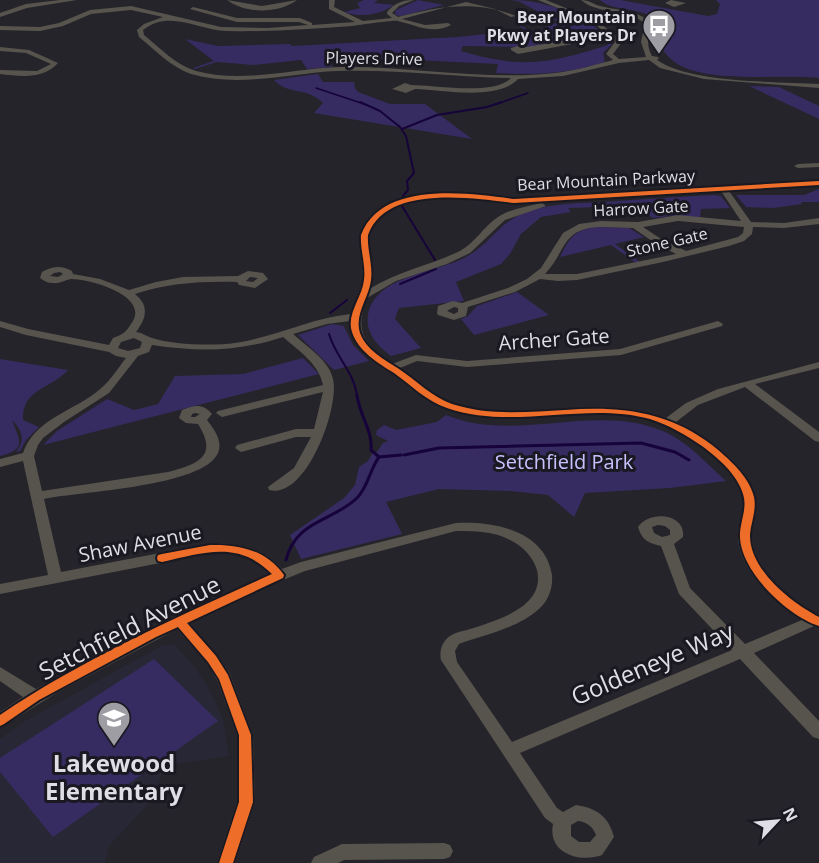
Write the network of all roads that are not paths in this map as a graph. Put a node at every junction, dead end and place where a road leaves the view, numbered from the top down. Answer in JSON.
{"nodes":[{"id":1,"x":74,"y":0,"type":"edge"},
{"id":2,"x":230,"y":0,"type":"edge"},
{"id":3,"x":294,"y":0,"type":"edge"},
{"id":4,"x":332,"y":0,"type":"edge"},
{"id":5,"x":411,"y":0,"type":"edge"},
{"id":6,"x":466,"y":0,"type":"edge"},
{"id":7,"x":541,"y":0,"type":"edge"},
{"id":8,"x":587,"y":0,"type":"edge"},
{"id":9,"x":196,"y":11,"type":"dead end"},
{"id":10,"x":152,"y":12,"type":"junction"},
{"id":11,"x":0,"y":15,"type":"edge"},
{"id":12,"x":170,"y":17,"type":"junction"},
{"id":13,"x":521,"y":18,"type":"dead end"},
{"id":14,"x":399,"y":19,"type":"junction"},
{"id":15,"x":151,"y":23,"type":"junction"},
{"id":16,"x":362,"y":23,"type":"junction"},
{"id":17,"x":456,"y":24,"type":"dead end"},
{"id":18,"x":313,"y":27,"type":"junction"},
{"id":19,"x":0,"y":28,"type":"edge"},
{"id":20,"x":612,"y":35,"type":"junction"},
{"id":21,"x":526,"y":49,"type":"dead end"},
{"id":22,"x":0,"y":50,"type":"edge"},
{"id":23,"x":653,"y":58,"type":"junction"},
{"id":24,"x":618,"y":61,"type":"junction"},
{"id":25,"x":0,"y":72,"type":"edge"},
{"id":26,"x":516,"y":77,"type":"junction"},
{"id":27,"x":819,"y":85,"type":"edge"},
{"id":28,"x":412,"y":87,"type":"dead end"},
{"id":29,"x":819,"y":165,"type":"edge"},
{"id":30,"x":798,"y":166,"type":"dead end"},
{"id":31,"x":819,"y":184,"type":"edge"},
{"id":32,"x":724,"y":190,"type":"junction"},
{"id":33,"x":818,"y":221,"type":"edge"},
{"id":34,"x":635,"y":225,"type":"junction"},
{"id":35,"x":748,"y":226,"type":"junction"},
{"id":36,"x":684,"y":254,"type":"junction"},
{"id":37,"x":68,"y":276,"type":"dead end"},
{"id":38,"x":538,"y":276,"type":"junction"},
{"id":39,"x":240,"y":279,"type":"dead end"},
{"id":40,"x":129,"y":292,"type":"junction"},
{"id":41,"x":364,"y":296,"type":"junction"},
{"id":42,"x":462,"y":306,"type":"dead end"},
{"id":43,"x":354,"y":317,"type":"junction"},
{"id":44,"x":0,"y":324,"type":"edge"},
{"id":45,"x":718,"y":324,"type":"dead end"},
{"id":46,"x":285,"y":333,"type":"junction"},
{"id":47,"x":143,"y":338,"type":"junction"},
{"id":48,"x":120,"y":349,"type":"junction"},
{"id":49,"x":819,"y":364,"type":"edge"},
{"id":50,"x":391,"y":368,"type":"junction"},
{"id":51,"x":748,"y":384,"type":"junction"},
{"id":52,"x":328,"y":388,"type":"junction"},
{"id":53,"x":222,"y":413,"type":"dead end"},
{"id":54,"x":201,"y":419,"type":"dead end"},
{"id":55,"x":668,"y":422,"type":"junction"},
{"id":56,"x":319,"y":433,"type":"junction"},
{"id":57,"x":819,"y":438,"type":"edge"},
{"id":58,"x":241,"y":448,"type":"dead end"},
{"id":59,"x":28,"y":456,"type":"junction"},
{"id":60,"x":0,"y":463,"type":"edge"},
{"id":61,"x":274,"y":487,"type":"dead end"},
{"id":62,"x":37,"y":497,"type":"junction"},
{"id":63,"x":666,"y":542,"type":"dead end"},
{"id":64,"x":279,"y":575,"type":"junction"},
{"id":65,"x":56,"y":579,"type":"junction"},
{"id":66,"x":0,"y":589,"type":"edge"},
{"id":67,"x":816,"y":620,"type":"edge"},
{"id":68,"x":179,"y":621,"type":"junction"},
{"id":69,"x":742,"y":652,"type":"junction"},
{"id":70,"x":0,"y":673,"type":"edge"},
{"id":71,"x":35,"y":697,"type":"junction"},
{"id":72,"x":0,"y":721,"type":"edge"},
{"id":73,"x":819,"y":732,"type":"edge"},
{"id":74,"x":509,"y":750,"type":"junction"},
{"id":75,"x":563,"y":821,"type":"dead end"},
{"id":76,"x":444,"y":851,"type":"dead end"},
{"id":77,"x":226,"y":863,"type":"edge"},
{"id":78,"x":320,"y":863,"type":"edge"}],
"edges":[{"from":1,"to":11,"type":"street"},
{"from":2,"to":3,"type":"street"},
{"from":4,"to":16,"type":"street"},
{"from":5,"to":14,"type":"street"},
{"from":6,"to":13,"type":"street"},
{"from":6,"to":14,"type":"street"},
{"from":7,"to":20,"type":"street"},
{"from":8,"to":23,"type":"street"},
{"from":9,"to":18,"type":"street"},
{"from":10,"to":12,"type":"street"},
{"from":10,"to":15,"type":"street"},
{"from":10,"to":19,"type":"street"},
{"from":12,"to":15,"type":"street"},
{"from":12,"to":18,"type":"street"},
{"from":14,"to":16,"type":"street"},
{"from":14,"to":17,"type":"street"},
{"from":15,"to":26,"type":"street","name":"Players Drive"},
{"from":16,"to":18,"type":"street"},
{"from":20,"to":21,"type":"street"},
{"from":20,"to":24,"type":"street"},
{"from":22,"to":25,"type":"street"},
{"from":23,"to":24,"type":"street","name":"Players Drive"},
{"from":23,"to":27,"type":"street"},
{"from":24,"to":26,"type":"street","name":"Players Drive"},
{"from":26,"to":28,"type":"street"},
{"from":29,"to":30,"type":"street"},
{"from":31,"to":32,"type":"street","name":"Bear Mountain Parkway"},
{"from":32,"to":35,"type":"street"},
{"from":32,"to":41,"type":"street","name":"Bear Mountain Parkway"},
{"from":32,"to":41,"type":"street","name":"Bear Mountain Parkway"},
{"from":33,"to":35,"type":"street","name":"Harrow Gate"},
{"from":34,"to":35,"type":"street","name":"Harrow Gate"},
{"from":34,"to":36,"type":"street"},
{"from":34,"to":38,"type":"street","name":"Harrow Gate"},
{"from":35,"to":36,"type":"street","name":"Stone Gate"},
{"from":36,"to":38,"type":"street","name":"Stone Gate"},
{"from":37,"to":40,"type":"street"},
{"from":38,"to":42,"type":"street"},
{"from":39,"to":40,"type":"street"},
{"from":40,"to":47,"type":"street"},
{"from":41,"to":43,"type":"street","name":"Bear Mountain Parkway"},
{"from":43,"to":46,"type":"street"},
{"from":43,"to":50,"type":"street"},
{"from":44,"to":48,"type":"street"},
{"from":45,"to":50,"type":"street","name":"Archer Gate"},
{"from":46,"to":47,"type":"street"},
{"from":46,"to":52,"type":"street"},
{"from":47,"to":48,"type":"street"},
{"from":47,"to":48,"type":"street"},
{"from":48,"to":59,"type":"street"},
{"from":49,"to":51,"type":"street"},
{"from":50,"to":55,"type":"street"},
{"from":51,"to":55,"type":"street"},
{"from":51,"to":57,"type":"street"},
{"from":52,"to":53,"type":"street"},
{"from":52,"to":56,"type":"street"},
{"from":54,"to":62,"type":"street"},
{"from":55,"to":67,"type":"street"},
{"from":56,"to":58,"type":"street"},
{"from":56,"to":61,"type":"street"},
{"from":59,"to":60,"type":"street"},
{"from":59,"to":62,"type":"street"},
{"from":62,"to":65,"type":"street"},
{"from":63,"to":69,"type":"street"},
{"from":64,"to":65,"type":"street","name":"Shaw Avenue"},
{"from":64,"to":68,"type":"street","name":"Setchfield Avenue"},
{"from":64,"to":74,"type":"street","name":"Setchfield Avenue"},
{"from":65,"to":66,"type":"street","name":"Shaw Avenue"},
{"from":67,"to":69,"type":"street","name":"Goldeneye Way"},
{"from":68,"to":71,"type":"street","name":"Setchfield Avenue"},
{"from":68,"to":77,"type":"street"},
{"from":69,"to":73,"type":"street"},
{"from":69,"to":74,"type":"street","name":"Goldeneye Way"},
{"from":70,"to":71,"type":"street"},
{"from":71,"to":72,"type":"street","name":"Setchfield Avenue"},
{"from":74,"to":75,"type":"street","name":"Setchfield Avenue"},
{"from":76,"to":78,"type":"street"}]}
